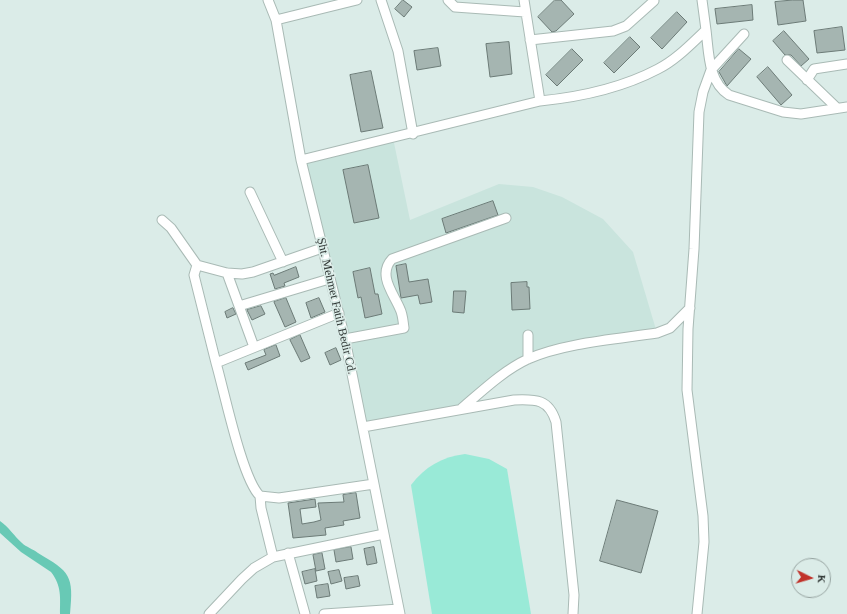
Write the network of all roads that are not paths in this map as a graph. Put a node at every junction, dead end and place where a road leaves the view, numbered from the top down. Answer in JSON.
{"nodes":[{"id":1,"x":268,"y":0,"type":"edge"},
{"id":2,"x":357,"y":0,"type":"edge"},
{"id":3,"x":381,"y":0,"type":"edge"},
{"id":4,"x":448,"y":0,"type":"edge"},
{"id":5,"x":524,"y":0,"type":"edge"},
{"id":6,"x":654,"y":0,"type":"edge"},
{"id":7,"x":702,"y":0,"type":"edge"},
{"id":8,"x":525,"y":12,"type":"junction"},
{"id":9,"x":276,"y":20,"type":"junction"},
{"id":10,"x":706,"y":30,"type":"junction"},
{"id":11,"x":744,"y":34,"type":"dead end"},
{"id":12,"x":530,"y":40,"type":"junction"},
{"id":13,"x":787,"y":60,"type":"dead end"},
{"id":14,"x":847,"y":64,"type":"edge"},
{"id":15,"x":711,"y":70,"type":"junction"},
{"id":16,"x":807,"y":80,"type":"junction"},
{"id":17,"x":540,"y":101,"type":"junction"},
{"id":18,"x":847,"y":107,"type":"edge"},
{"id":19,"x":837,"y":108,"type":"junction"},
{"id":20,"x":413,"y":134,"type":"junction"},
{"id":21,"x":301,"y":160,"type":"junction"},
{"id":22,"x":250,"y":192,"type":"dead end"},
{"id":23,"x":506,"y":218,"type":"dead end"},
{"id":24,"x":162,"y":220,"type":"dead end"},
{"id":25,"x":322,"y":248,"type":"junction"},
{"id":26,"x":283,"y":262,"type":"junction"},
{"id":27,"x":197,"y":265,"type":"junction"},
{"id":28,"x":227,"y":273,"type":"junction"},
{"id":29,"x":329,"y":279,"type":"junction"},
{"id":30,"x":239,"y":306,"type":"junction"},
{"id":31,"x":690,"y":308,"type":"junction"},
{"id":32,"x":339,"y":313,"type":"junction"},
{"id":33,"x":528,"y":335,"type":"dead end"},
{"id":34,"x":345,"y":340,"type":"junction"},
{"id":35,"x":254,"y":347,"type":"junction"},
{"id":36,"x":528,"y":359,"type":"junction"},
{"id":37,"x":216,"y":363,"type":"junction"},
{"id":38,"x":460,"y":409,"type":"junction"},
{"id":39,"x":362,"y":427,"type":"junction"},
{"id":40,"x":374,"y":484,"type":"junction"},
{"id":41,"x":260,"y":496,"type":"junction"},
{"id":42,"x":384,"y":534,"type":"junction"},
{"id":43,"x":288,"y":553,"type":"junction"},
{"id":44,"x":273,"y":557,"type":"junction"},
{"id":45,"x":399,"y":611,"type":"edge"},
{"id":46,"x":353,"y":613,"type":"edge"},
{"id":47,"x":208,"y":614,"type":"edge"},
{"id":48,"x":305,"y":614,"type":"edge"},
{"id":49,"x":324,"y":614,"type":"edge"},
{"id":50,"x":573,"y":614,"type":"edge"},
{"id":51,"x":697,"y":614,"type":"edge"}],
"edges":[{"from":1,"to":9,"type":"street","name":"Şht. Mehmet Fatih Bedir Cd."},
{"from":2,"to":9,"type":"street"},
{"from":3,"to":20,"type":"street"},
{"from":4,"to":8,"type":"street"},
{"from":5,"to":8,"type":"street"},
{"from":6,"to":12,"type":"street"},
{"from":7,"to":10,"type":"street"},
{"from":8,"to":12,"type":"street"},
{"from":9,"to":21,"type":"street","name":"Şht. Mehmet Fatih Bedir Cd."},
{"from":10,"to":15,"type":"street"},
{"from":10,"to":17,"type":"street"},
{"from":11,"to":15,"type":"street"},
{"from":12,"to":17,"type":"street"},
{"from":13,"to":16,"type":"street"},
{"from":14,"to":16,"type":"street"},
{"from":15,"to":19,"type":"street"},
{"from":15,"to":31,"type":"street"},
{"from":16,"to":19,"type":"street"},
{"from":17,"to":20,"type":"street"},
{"from":18,"to":19,"type":"street"},
{"from":20,"to":21,"type":"street"},
{"from":21,"to":25,"type":"street","name":"Şht. Mehmet Fatih Bedir Cd."},
{"from":22,"to":26,"type":"street"},
{"from":23,"to":34,"type":"street"},
{"from":24,"to":27,"type":"street"},
{"from":25,"to":26,"type":"street"},
{"from":25,"to":29,"type":"street","name":"Şht. Mehmet Fatih Bedir Cd."},
{"from":26,"to":28,"type":"street"},
{"from":27,"to":28,"type":"street"},
{"from":27,"to":37,"type":"street"},
{"from":28,"to":30,"type":"street"},
{"from":29,"to":30,"type":"street"},
{"from":29,"to":32,"type":"street","name":"Şht. Mehmet Fatih Bedir Cd."},
{"from":30,"to":35,"type":"street"},
{"from":31,"to":36,"type":"street"},
{"from":31,"to":51,"type":"street"},
{"from":32,"to":34,"type":"street","name":"Şht. Mehmet Fatih Bedir Cd."},
{"from":32,"to":35,"type":"street"},
{"from":33,"to":36,"type":"street"},
{"from":34,"to":39,"type":"street","name":"Şht. Mehmet Fatih Bedir Cd."},
{"from":35,"to":37,"type":"street"},
{"from":36,"to":38,"type":"street"},
{"from":37,"to":41,"type":"street"},
{"from":38,"to":39,"type":"street"},
{"from":38,"to":50,"type":"street"},
{"from":39,"to":40,"type":"street","name":"Şht. Mehmet Fatih Bedir Cd."},
{"from":40,"to":41,"type":"street"},
{"from":40,"to":42,"type":"street","name":"Şht. Mehmet Fatih Bedir Cd."},
{"from":41,"to":44,"type":"street"},
{"from":42,"to":43,"type":"street"},
{"from":42,"to":45,"type":"street","name":"Şht. Mehmet Fatih Bedir Cd."},
{"from":43,"to":44,"type":"street"},
{"from":43,"to":48,"type":"street"},
{"from":44,"to":47,"type":"street"},
{"from":45,"to":46,"type":"street"},
{"from":46,"to":49,"type":"street"}]}
